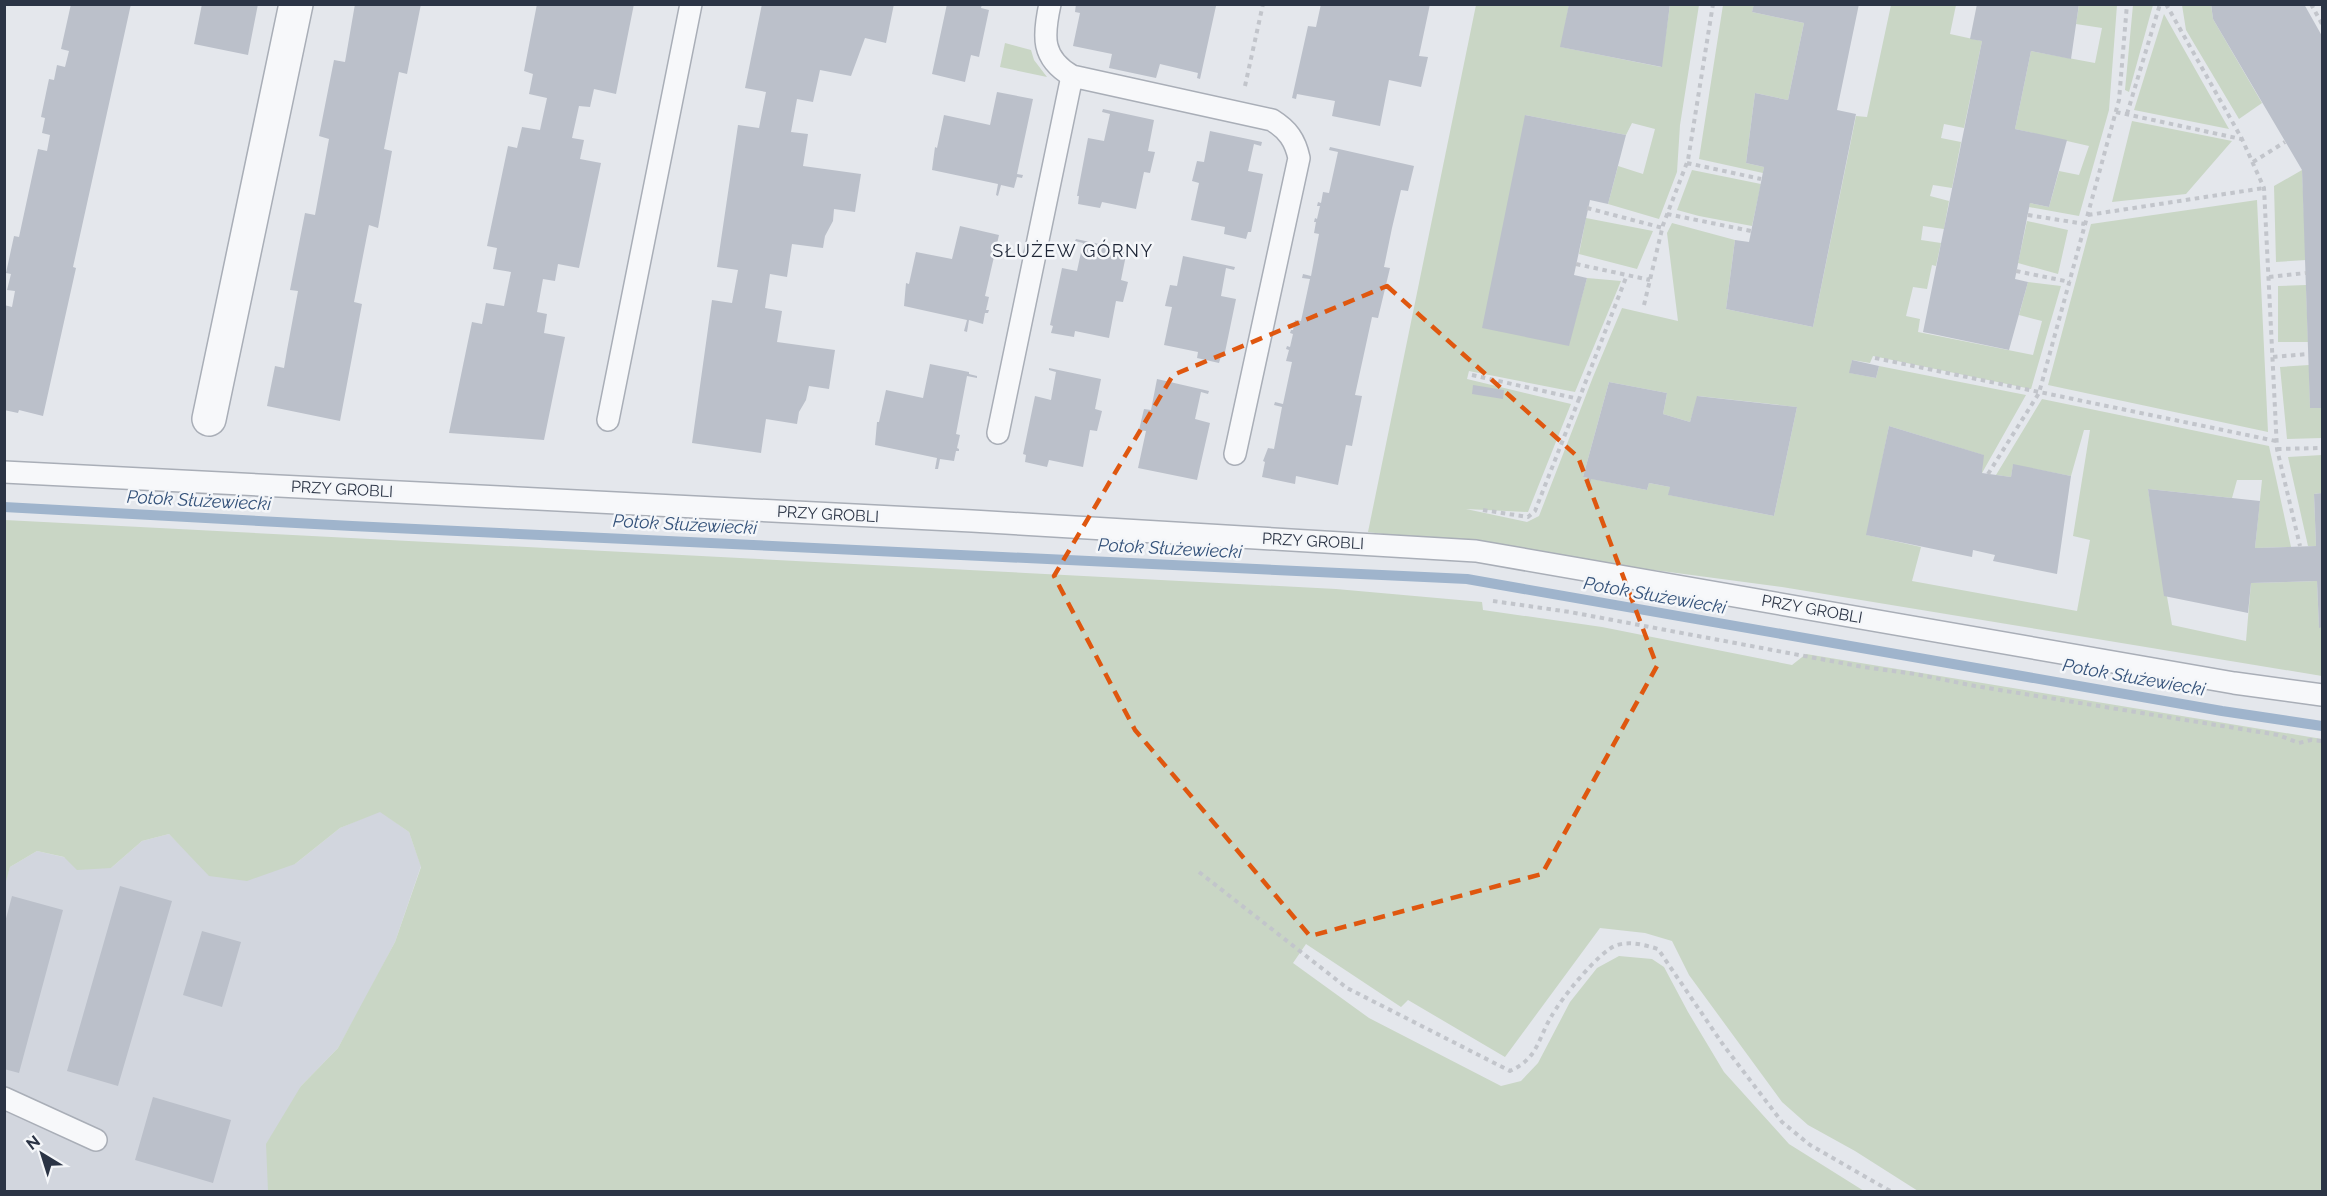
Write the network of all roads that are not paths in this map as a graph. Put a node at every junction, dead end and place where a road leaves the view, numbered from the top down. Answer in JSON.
{"nodes":[{"id":1,"x":296,"y":4,"type":"edge"},
{"id":2,"x":691,"y":4,"type":"edge"},
{"id":3,"x":1050,"y":4,"type":"edge"},
{"id":4,"x":1072,"y":76,"type":"junction"},
{"id":5,"x":209,"y":419,"type":"dead end"},
{"id":6,"x":608,"y":420,"type":"dead end"},
{"id":7,"x":998,"y":433,"type":"dead end"},
{"id":8,"x":1234,"y":454,"type":"dead end"},
{"id":9,"x":4,"y":472,"type":"edge"},
{"id":10,"x":2322,"y":695,"type":"edge"},
{"id":11,"x":4,"y":1098,"type":"edge"},
{"id":12,"x":96,"y":1140,"type":"dead end"}],
"edges":[{"from":1,"to":5,"type":"street"},
{"from":2,"to":6,"type":"lane"},
{"from":3,"to":4,"type":"lane"},
{"from":4,"to":7,"type":"lane"},
{"from":4,"to":8,"type":"lane"},
{"from":9,"to":10,"type":"lane","name":"PRZY GROBLI"},
{"from":11,"to":12,"type":"lane"}]}
